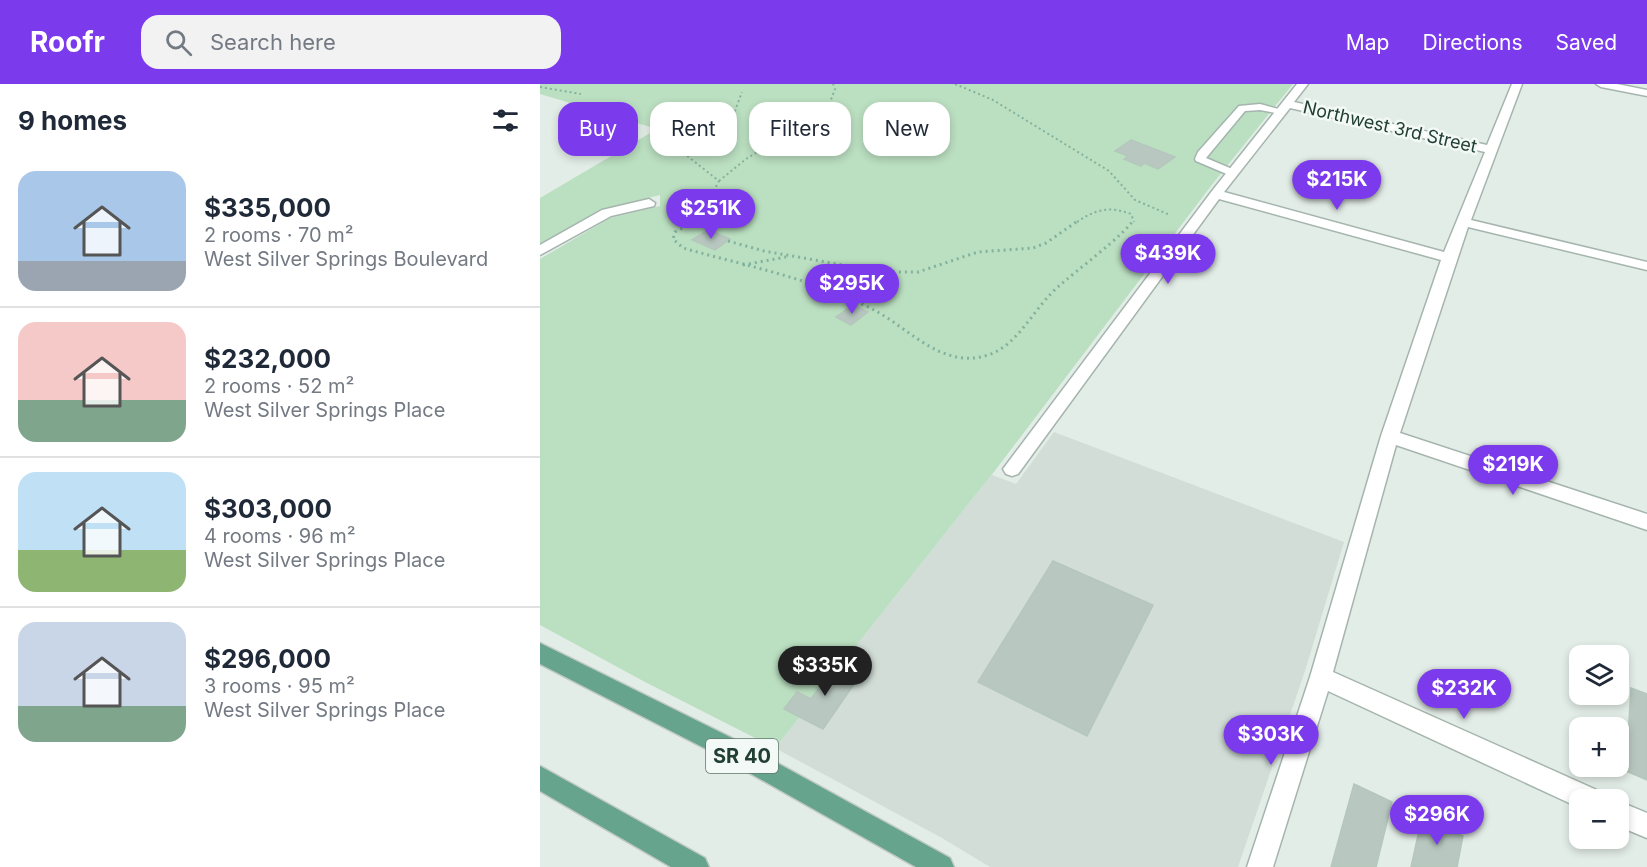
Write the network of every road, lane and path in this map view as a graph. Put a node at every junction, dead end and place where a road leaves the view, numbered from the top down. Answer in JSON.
{"nodes":[{"id":1,"x":833,"y":84,"type":"edge"},
{"id":2,"x":955,"y":84,"type":"edge"},
{"id":3,"x":1303,"y":84,"type":"edge"},
{"id":4,"x":1517,"y":84,"type":"edge"},
{"id":5,"x":1600,"y":84,"type":"edge"},
{"id":6,"x":540,"y":87,"type":"edge"},
{"id":7,"x":1646,"y":90,"type":"edge"},
{"id":8,"x":742,"y":92,"type":"dead end"},
{"id":9,"x":580,"y":94,"type":"dead end"},
{"id":10,"x":1284,"y":107,"type":"junction"},
{"id":11,"x":1492,"y":150,"type":"junction"},
{"id":12,"x":1233,"y":173,"type":"junction"},
{"id":13,"x":719,"y":181,"type":"junction"},
{"id":14,"x":1216,"y":194,"type":"junction"},
{"id":15,"x":649,"y":203,"type":"dead end"},
{"id":16,"x":1170,"y":215,"type":"dead end"},
{"id":17,"x":1464,"y":222,"type":"junction"},
{"id":18,"x":728,"y":241,"type":"dead end"},
{"id":19,"x":540,"y":252,"type":"edge"},
{"id":20,"x":790,"y":256,"type":"junction"},
{"id":21,"x":1449,"y":258,"type":"junction"},
{"id":22,"x":742,"y":265,"type":"junction"},
{"id":23,"x":1647,"y":266,"type":"edge"},
{"id":24,"x":1390,"y":436,"type":"junction"},
{"id":25,"x":1012,"y":469,"type":"dead end"},
{"id":26,"x":1647,"y":522,"type":"edge"},
{"id":27,"x":540,"y":653,"type":"edge"},
{"id":28,"x":1321,"y":677,"type":"junction"},
{"id":29,"x":540,"y":778,"type":"edge"},
{"id":30,"x":1569,"y":790,"type":"edge"},
{"id":31,"x":1629,"y":818,"type":"edge"},
{"id":32,"x":1647,"y":826,"type":"edge"},
{"id":33,"x":696,"y":867,"type":"edge"},
{"id":34,"x":941,"y":867,"type":"edge"},
{"id":35,"x":1260,"y":867,"type":"edge"}],
"edges":[{"from":1,"to":13,"type":"path"},
{"from":2,"to":16,"type":"path"},
{"from":3,"to":10,"type":"street"},
{"from":4,"to":11,"type":"street"},
{"from":5,"to":7,"type":"street"},
{"from":6,"to":9,"type":"path"},
{"from":8,"to":13,"type":"path"},
{"from":10,"to":11,"type":"street","name":"Northwest 3rd Street"},
{"from":10,"to":12,"type":"street"},
{"from":10,"to":12,"type":"lane"},
{"from":11,"to":17,"type":"street"},
{"from":12,"to":14,"type":"street"},
{"from":13,"to":22,"type":"path"},
{"from":14,"to":21,"type":"street"},
{"from":14,"to":25,"type":"street"},
{"from":15,"to":19,"type":"street"},
{"from":17,"to":21,"type":"street"},
{"from":17,"to":23,"type":"street"},
{"from":18,"to":20,"type":"path"},
{"from":20,"to":22,"type":"path"},
{"from":20,"to":22,"type":"path"},
{"from":21,"to":24,"type":"street"},
{"from":24,"to":26,"type":"street"},
{"from":24,"to":28,"type":"street"},
{"from":27,"to":34,"type":"main road","number":"SR 40"},
{"from":28,"to":30,"type":"street"},
{"from":28,"to":35,"type":"street"},
{"from":29,"to":33,"type":"main road"},
{"from":31,"to":32,"type":"street"}]}
